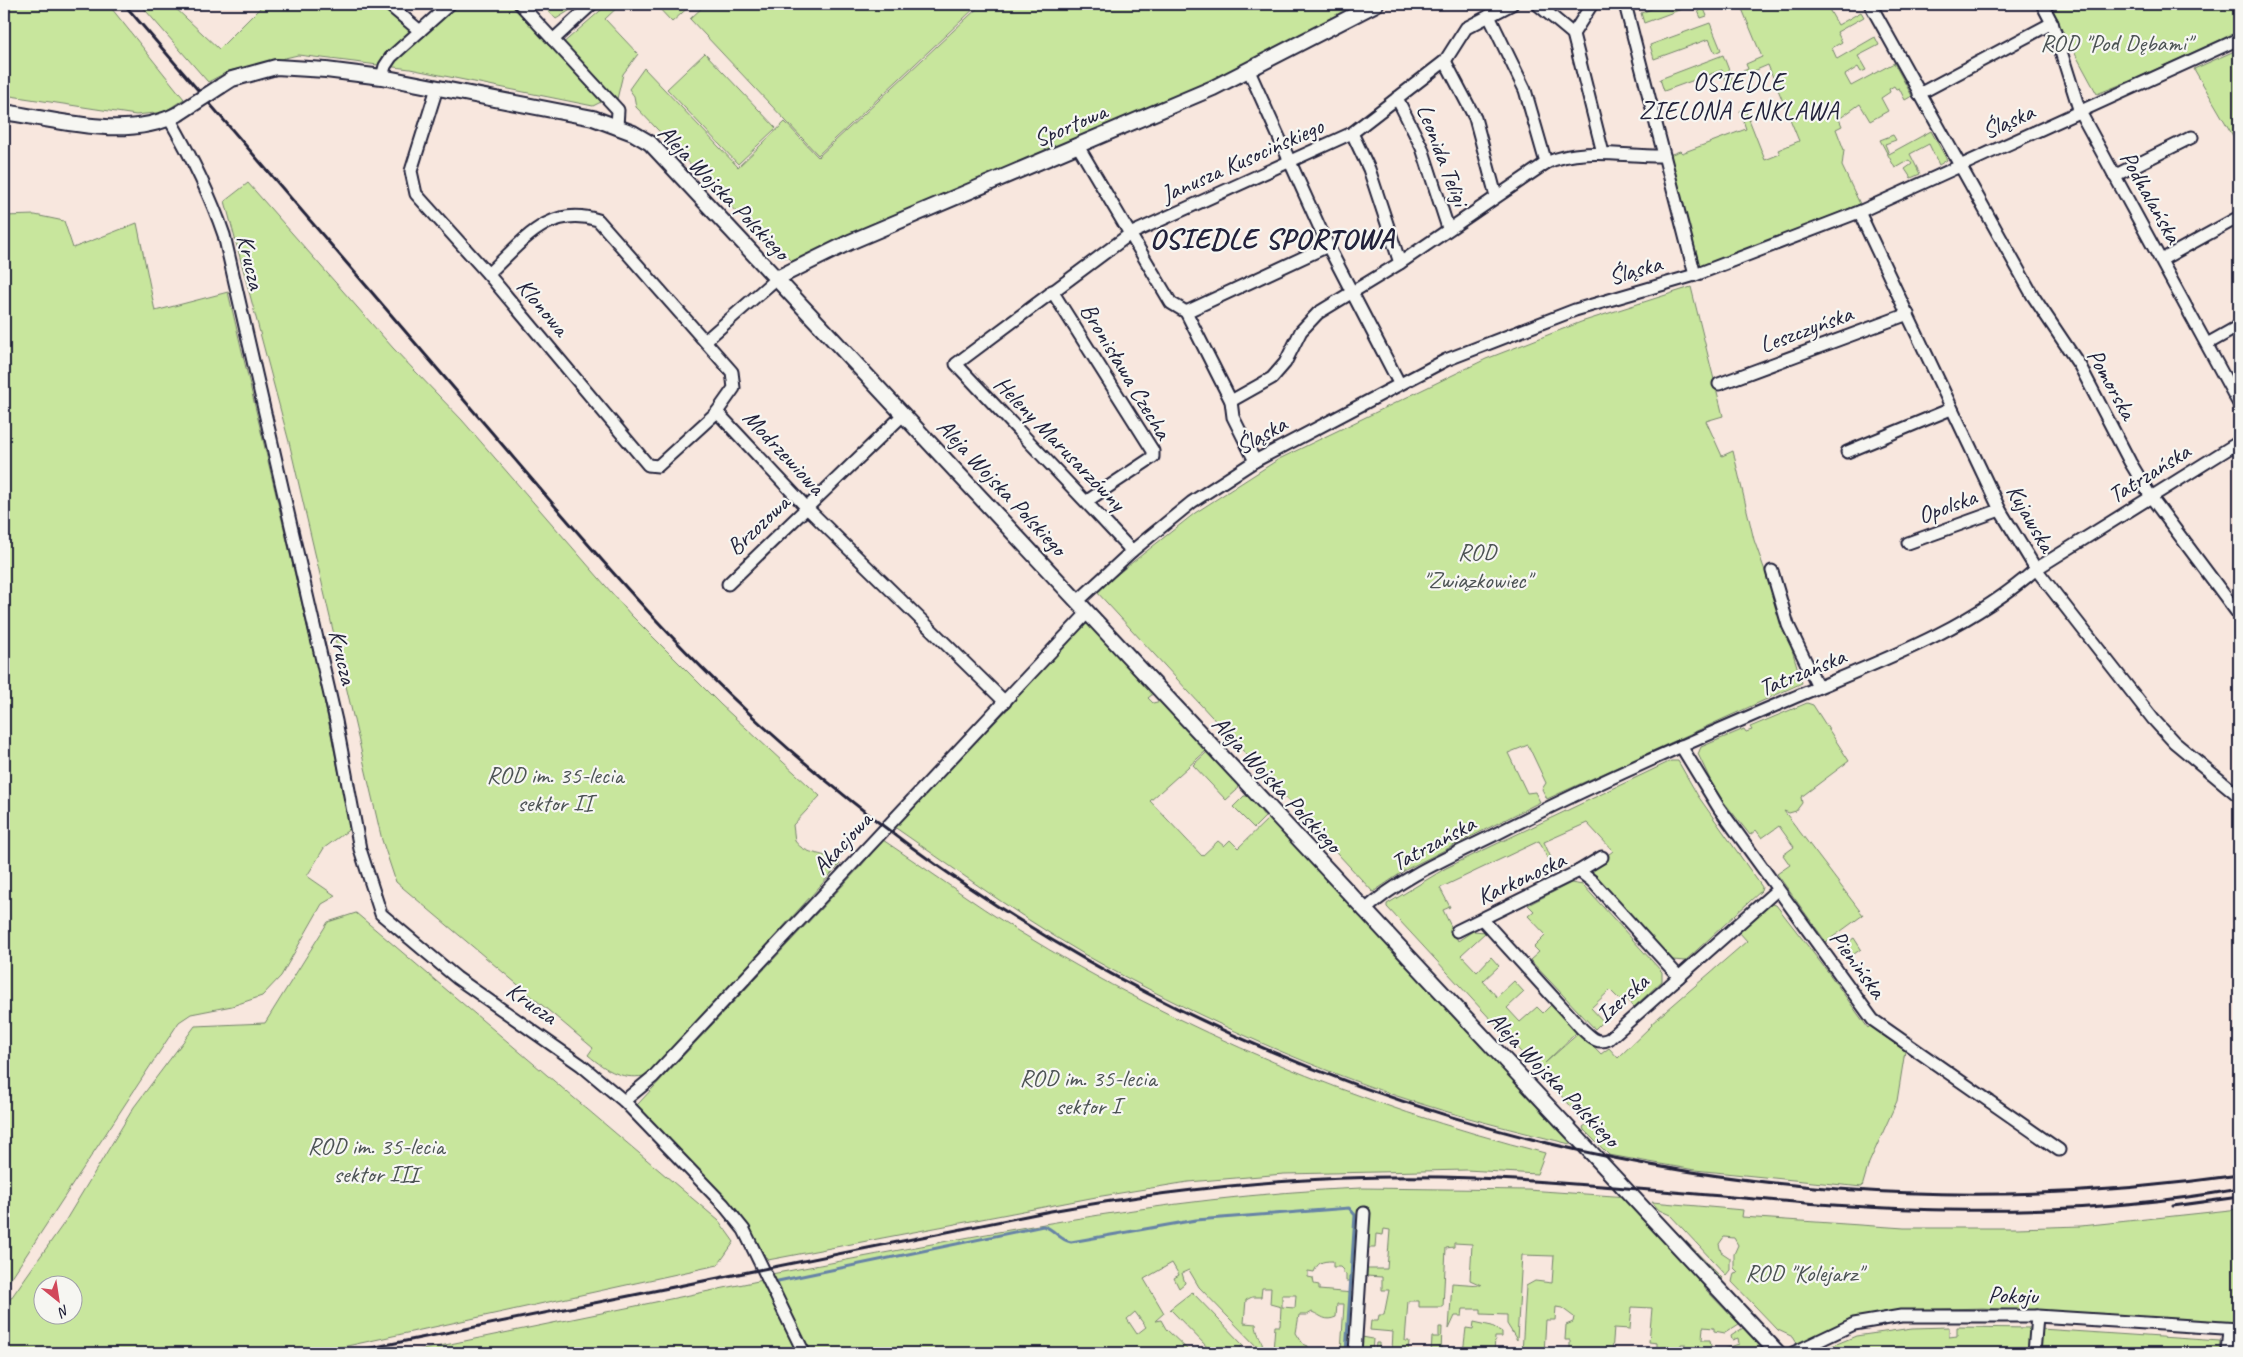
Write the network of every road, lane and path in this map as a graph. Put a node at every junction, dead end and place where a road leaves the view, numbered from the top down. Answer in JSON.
{"nodes":[{"id":1,"x":388,"y":4,"type":"edge"},
{"id":2,"x":450,"y":4,"type":"edge"},
{"id":3,"x":520,"y":4,"type":"edge"},
{"id":4,"x":592,"y":4,"type":"edge"},
{"id":5,"x":1376,"y":4,"type":"edge"},
{"id":6,"x":1512,"y":4,"type":"edge"},
{"id":7,"x":1537,"y":4,"type":"edge"},
{"id":8,"x":1592,"y":4,"type":"edge"},
{"id":9,"x":1625,"y":4,"type":"edge"},
{"id":10,"x":2042,"y":4,"type":"edge"},
{"id":11,"x":1874,"y":5,"type":"edge"},
{"id":12,"x":1490,"y":16,"type":"junction"},
{"id":13,"x":2052,"y":23,"type":"junction"},
{"id":14,"x":420,"y":31,"type":"junction"},
{"id":15,"x":1572,"y":34,"type":"junction"},
{"id":16,"x":2239,"y":39,"type":"edge"},
{"id":17,"x":553,"y":40,"type":"junction"},
{"id":18,"x":1445,"y":61,"type":"junction"},
{"id":19,"x":1249,"y":71,"type":"junction"},
{"id":20,"x":382,"y":77,"type":"junction"},
{"id":21,"x":437,"y":88,"type":"junction"},
{"id":22,"x":1919,"y":94,"type":"junction"},
{"id":23,"x":1398,"y":98,"type":"junction"},
{"id":24,"x":4,"y":112,"type":"edge"},
{"id":25,"x":2080,"y":112,"type":"junction"},
{"id":26,"x":174,"y":116,"type":"junction"},
{"id":27,"x":617,"y":126,"type":"junction"},
{"id":28,"x":1352,"y":133,"type":"junction"},
{"id":29,"x":2192,"y":138,"type":"dead end"},
{"id":30,"x":1078,"y":146,"type":"junction"},
{"id":31,"x":1604,"y":153,"type":"junction"},
{"id":32,"x":1664,"y":156,"type":"junction"},
{"id":33,"x":1290,"y":161,"type":"junction"},
{"id":34,"x":1546,"y":163,"type":"junction"},
{"id":35,"x":1959,"y":166,"type":"junction"},
{"id":36,"x":2114,"y":176,"type":"junction"},
{"id":37,"x":1496,"y":196,"type":"junction"},
{"id":38,"x":1859,"y":212,"type":"junction"},
{"id":39,"x":2239,"y":217,"type":"edge"},
{"id":40,"x":1448,"y":228,"type":"junction"},
{"id":41,"x":1130,"y":234,"type":"junction"},
{"id":42,"x":1328,"y":246,"type":"junction"},
{"id":43,"x":2161,"y":260,"type":"junction"},
{"id":44,"x":1400,"y":263,"type":"junction"},
{"id":45,"x":488,"y":274,"type":"junction"},
{"id":46,"x":1695,"y":275,"type":"junction"},
{"id":47,"x":777,"y":278,"type":"junction"},
{"id":48,"x":1052,"y":291,"type":"junction"},
{"id":49,"x":1352,"y":292,"type":"junction"},
{"id":50,"x":1186,"y":312,"type":"junction"},
{"id":51,"x":1908,"y":314,"type":"junction"},
{"id":52,"x":2239,"y":326,"type":"edge"},
{"id":53,"x":705,"y":341,"type":"junction"},
{"id":54,"x":2207,"y":344,"type":"junction"},
{"id":55,"x":956,"y":364,"type":"joint"},
{"id":56,"x":1399,"y":383,"type":"junction"},
{"id":57,"x":1719,"y":384,"type":"dead end"},
{"id":58,"x":1231,"y":401,"type":"junction"},
{"id":59,"x":2239,"y":404,"type":"edge"},
{"id":60,"x":1951,"y":409,"type":"junction"},
{"id":61,"x":718,"y":412,"type":"junction"},
{"id":62,"x":904,"y":414,"type":"junction"},
{"id":63,"x":2239,"y":442,"type":"edge"},
{"id":64,"x":1847,"y":452,"type":"dead end"},
{"id":65,"x":1255,"y":461,"type":"junction"},
{"id":66,"x":2151,"y":497,"type":"junction"},
{"id":67,"x":1087,"y":501,"type":"junction"},
{"id":68,"x":807,"y":508,"type":"junction"},
{"id":69,"x":2000,"y":510,"type":"junction"},
{"id":70,"x":1908,"y":543,"type":"dead end"},
{"id":71,"x":1132,"y":551,"type":"junction"},
{"id":72,"x":2036,"y":569,"type":"junction"},
{"id":73,"x":1772,"y":570,"type":"dead end"},
{"id":74,"x":728,"y":584,"type":"dead end"},
{"id":75,"x":1078,"y":601,"type":"junction"},
{"id":76,"x":1088,"y":612,"type":"junction"},
{"id":77,"x":2239,"y":615,"type":"edge"},
{"id":78,"x":1818,"y":687,"type":"junction"},
{"id":79,"x":1005,"y":702,"type":"junction"},
{"id":80,"x":1681,"y":746,"type":"junction"},
{"id":81,"x":2239,"y":796,"type":"edge"},
{"id":82,"x":1602,"y":857,"type":"dead end"},
{"id":83,"x":1579,"y":872,"type":"junction"},
{"id":84,"x":1777,"y":890,"type":"junction"},
{"id":85,"x":1364,"y":911,"type":"junction"},
{"id":86,"x":1482,"y":919,"type":"junction"},
{"id":87,"x":1457,"y":931,"type":"dead end"},
{"id":88,"x":1678,"y":977,"type":"junction"},
{"id":89,"x":624,"y":1100,"type":"junction"},
{"id":90,"x":2059,"y":1150,"type":"dead end"},
{"id":91,"x":1364,"y":1213,"type":"dead end"},
{"id":92,"x":2037,"y":1316,"type":"junction"},
{"id":93,"x":2234,"y":1329,"type":"edge"},
{"id":94,"x":804,"y":1353,"type":"edge"},
{"id":95,"x":1355,"y":1353,"type":"edge"},
{"id":96,"x":1778,"y":1353,"type":"edge"},
{"id":97,"x":1794,"y":1353,"type":"edge"},
{"id":98,"x":2034,"y":1353,"type":"edge"},
{"id":99,"x":2226,"y":1353,"type":"edge"}],
"edges":[{"from":1,"to":14,"type":"street"},
{"from":2,"to":14,"type":"street"},
{"from":3,"to":17,"type":"street"},
{"from":4,"to":17,"type":"street"},
{"from":5,"to":19,"type":"street","name":"Sportowa"},
{"from":6,"to":12,"type":"street","name":"Janusza Kusocińskiego"},
{"from":7,"to":15,"type":"street"},
{"from":8,"to":15,"type":"street"},
{"from":9,"to":32,"type":"street"},
{"from":10,"to":13,"type":"street","name":"Podhalańska"},
{"from":11,"to":22,"type":"street","name":"Pomorska"},
{"from":12,"to":18,"type":"street","name":"Janusza Kusocińskiego"},
{"from":12,"to":34,"type":"street"},
{"from":13,"to":22,"type":"street"},
{"from":13,"to":25,"type":"street","name":"Podhalańska"},
{"from":14,"to":20,"type":"street"},
{"from":15,"to":31,"type":"street"},
{"from":16,"to":25,"type":"street","name":"Śląska"},
{"from":17,"to":27,"type":"street"},
{"from":18,"to":23,"type":"street","name":"Janusza Kusocińskiego"},
{"from":18,"to":37,"type":"street"},
{"from":19,"to":30,"type":"street","name":"Sportowa"},
{"from":19,"to":33,"type":"street"},
{"from":20,"to":21,"type":"street","name":"Aleja Wojska Polskiego"},
{"from":20,"to":26,"type":"street","name":"Aleja Wojska Polskiego","bridge":true},
{"from":21,"to":27,"type":"street","name":"Aleja Wojska Polskiego"},
{"from":21,"to":45,"type":"street","name":"Klonowa"},
{"from":22,"to":35,"type":"street","name":"Pomorska"},
{"from":23,"to":28,"type":"street","name":"Janusza Kusocińskiego"},
{"from":23,"to":40,"type":"street","name":"Leonida Teligi"},
{"from":24,"to":26,"type":"street","name":"Aleja Wojska Polskiego"},
{"from":25,"to":35,"type":"street","name":"Śląska"},
{"from":25,"to":36,"type":"street","name":"Podhalańska"},
{"from":26,"to":89,"type":"street","name":"Krucza"},
{"from":27,"to":47,"type":"street","name":"Aleja Wojska Polskiego"},
{"from":28,"to":33,"type":"street","name":"Janusza Kusocińskiego"},
{"from":28,"to":44,"type":"street"},
{"from":29,"to":36,"type":"street"},
{"from":30,"to":41,"type":"street"},
{"from":30,"to":47,"type":"street","name":"Sportowa"},
{"from":31,"to":32,"type":"street"},
{"from":31,"to":34,"type":"street"},
{"from":32,"to":46,"type":"street"},
{"from":33,"to":41,"type":"street","name":"Janusza Kusocińskiego"},
{"from":33,"to":42,"type":"street"},
{"from":34,"to":37,"type":"street"},
{"from":35,"to":38,"type":"street","name":"Śląska"},
{"from":35,"to":66,"type":"street","name":"Pomorska"},
{"from":36,"to":43,"type":"street","name":"Podhalańska"},
{"from":37,"to":40,"type":"street"},
{"from":38,"to":46,"type":"street","name":"Śląska"},
{"from":38,"to":51,"type":"street","name":"Kujawska"},
{"from":39,"to":43,"type":"street"},
{"from":40,"to":44,"type":"street"},
{"from":41,"to":48,"type":"street","name":"Janusza Kusocińskiego"},
{"from":41,"to":50,"type":"street"},
{"from":42,"to":49,"type":"street"},
{"from":42,"to":50,"type":"street"},
{"from":43,"to":54,"type":"street","name":"Podhalańska"},
{"from":44,"to":49,"type":"street"},
{"from":45,"to":53,"type":"street","name":"Modrzewiowa"},
{"from":45,"to":61,"type":"street","name":"Klonowa"},
{"from":46,"to":56,"type":"street","name":"Śląska"},
{"from":47,"to":53,"type":"street"},
{"from":47,"to":62,"type":"street","name":"Aleja Wojska Polskiego"},
{"from":48,"to":55,"type":"street","name":"Janusza Kusocińskiego"},
{"from":48,"to":67,"type":"street","name":"Bronisława Czecha"},
{"from":49,"to":56,"type":"street"},
{"from":49,"to":58,"type":"street"},
{"from":50,"to":58,"type":"street"},
{"from":51,"to":57,"type":"street","name":"Leszczyńska"},
{"from":51,"to":60,"type":"street","name":"Kujawska"},
{"from":52,"to":54,"type":"street"},
{"from":53,"to":61,"type":"street","name":"Modrzewiowa"},
{"from":54,"to":59,"type":"street","name":"Podhalańska"},
{"from":55,"to":67,"type":"street","name":"Heleny Marusarzówny"},
{"from":56,"to":65,"type":"street","name":"Śląska"},
{"from":58,"to":65,"type":"street"},
{"from":60,"to":64,"type":"street"},
{"from":60,"to":69,"type":"street","name":"Kujawska"},
{"from":61,"to":68,"type":"street","name":"Modrzewiowa"},
{"from":62,"to":68,"type":"street","name":"Brzozowa"},
{"from":62,"to":75,"type":"street","name":"Aleja Wojska Polskiego"},
{"from":63,"to":66,"type":"street","name":"Tatrzańska"},
{"from":65,"to":71,"type":"street","name":"Śląska"},
{"from":66,"to":72,"type":"street","name":"Tatrzańska"},
{"from":66,"to":77,"type":"street","name":"Pomorska"},
{"from":67,"to":71,"type":"street","name":"Heleny Marusarzówny"},
{"from":68,"to":74,"type":"street","name":"Brzozowa"},
{"from":68,"to":79,"type":"street","name":"Modrzewiowa"},
{"from":69,"to":70,"type":"street","name":"Opolska"},
{"from":69,"to":72,"type":"street","name":"Kujawska"},
{"from":71,"to":75,"type":"street","name":"Śląska"},
{"from":72,"to":78,"type":"street","name":"Tatrzańska"},
{"from":72,"to":81,"type":"street","name":"Kujawska"},
{"from":73,"to":78,"type":"street"},
{"from":75,"to":76,"type":"street","name":"Aleja Wojska Polskiego"},
{"from":76,"to":79,"type":"street","name":"Akacjowa"},
{"from":76,"to":85,"type":"street","name":"Aleja Wojska Polskiego"},
{"from":78,"to":80,"type":"street","name":"Tatrzańska"},
{"from":79,"to":89,"type":"street","name":"Akacjowa"},
{"from":80,"to":84,"type":"street","name":"Pienińska"},
{"from":80,"to":85,"type":"street","name":"Tatrzańska"},
{"from":82,"to":83,"type":"street"},
{"from":83,"to":86,"type":"street","name":"Karkonoska"},
{"from":83,"to":88,"type":"street","name":"Karkonoska"},
{"from":84,"to":88,"type":"street","name":"Izerska"},
{"from":84,"to":90,"type":"street","name":"Pienińska"},
{"from":85,"to":96,"type":"street","name":"Aleja Wojska Polskiego"},
{"from":86,"to":87,"type":"street","name":"Karkonoska"},
{"from":86,"to":88,"type":"street","name":"Izerska"},
{"from":89,"to":94,"type":"street","name":"Krucza"},
{"from":91,"to":95,"type":"street"},
{"from":92,"to":93,"type":"street","name":"Pokoju"},
{"from":92,"to":97,"type":"street","name":"Pokoju"},
{"from":92,"to":98,"type":"street"},
{"from":93,"to":99,"type":"street"}]}
